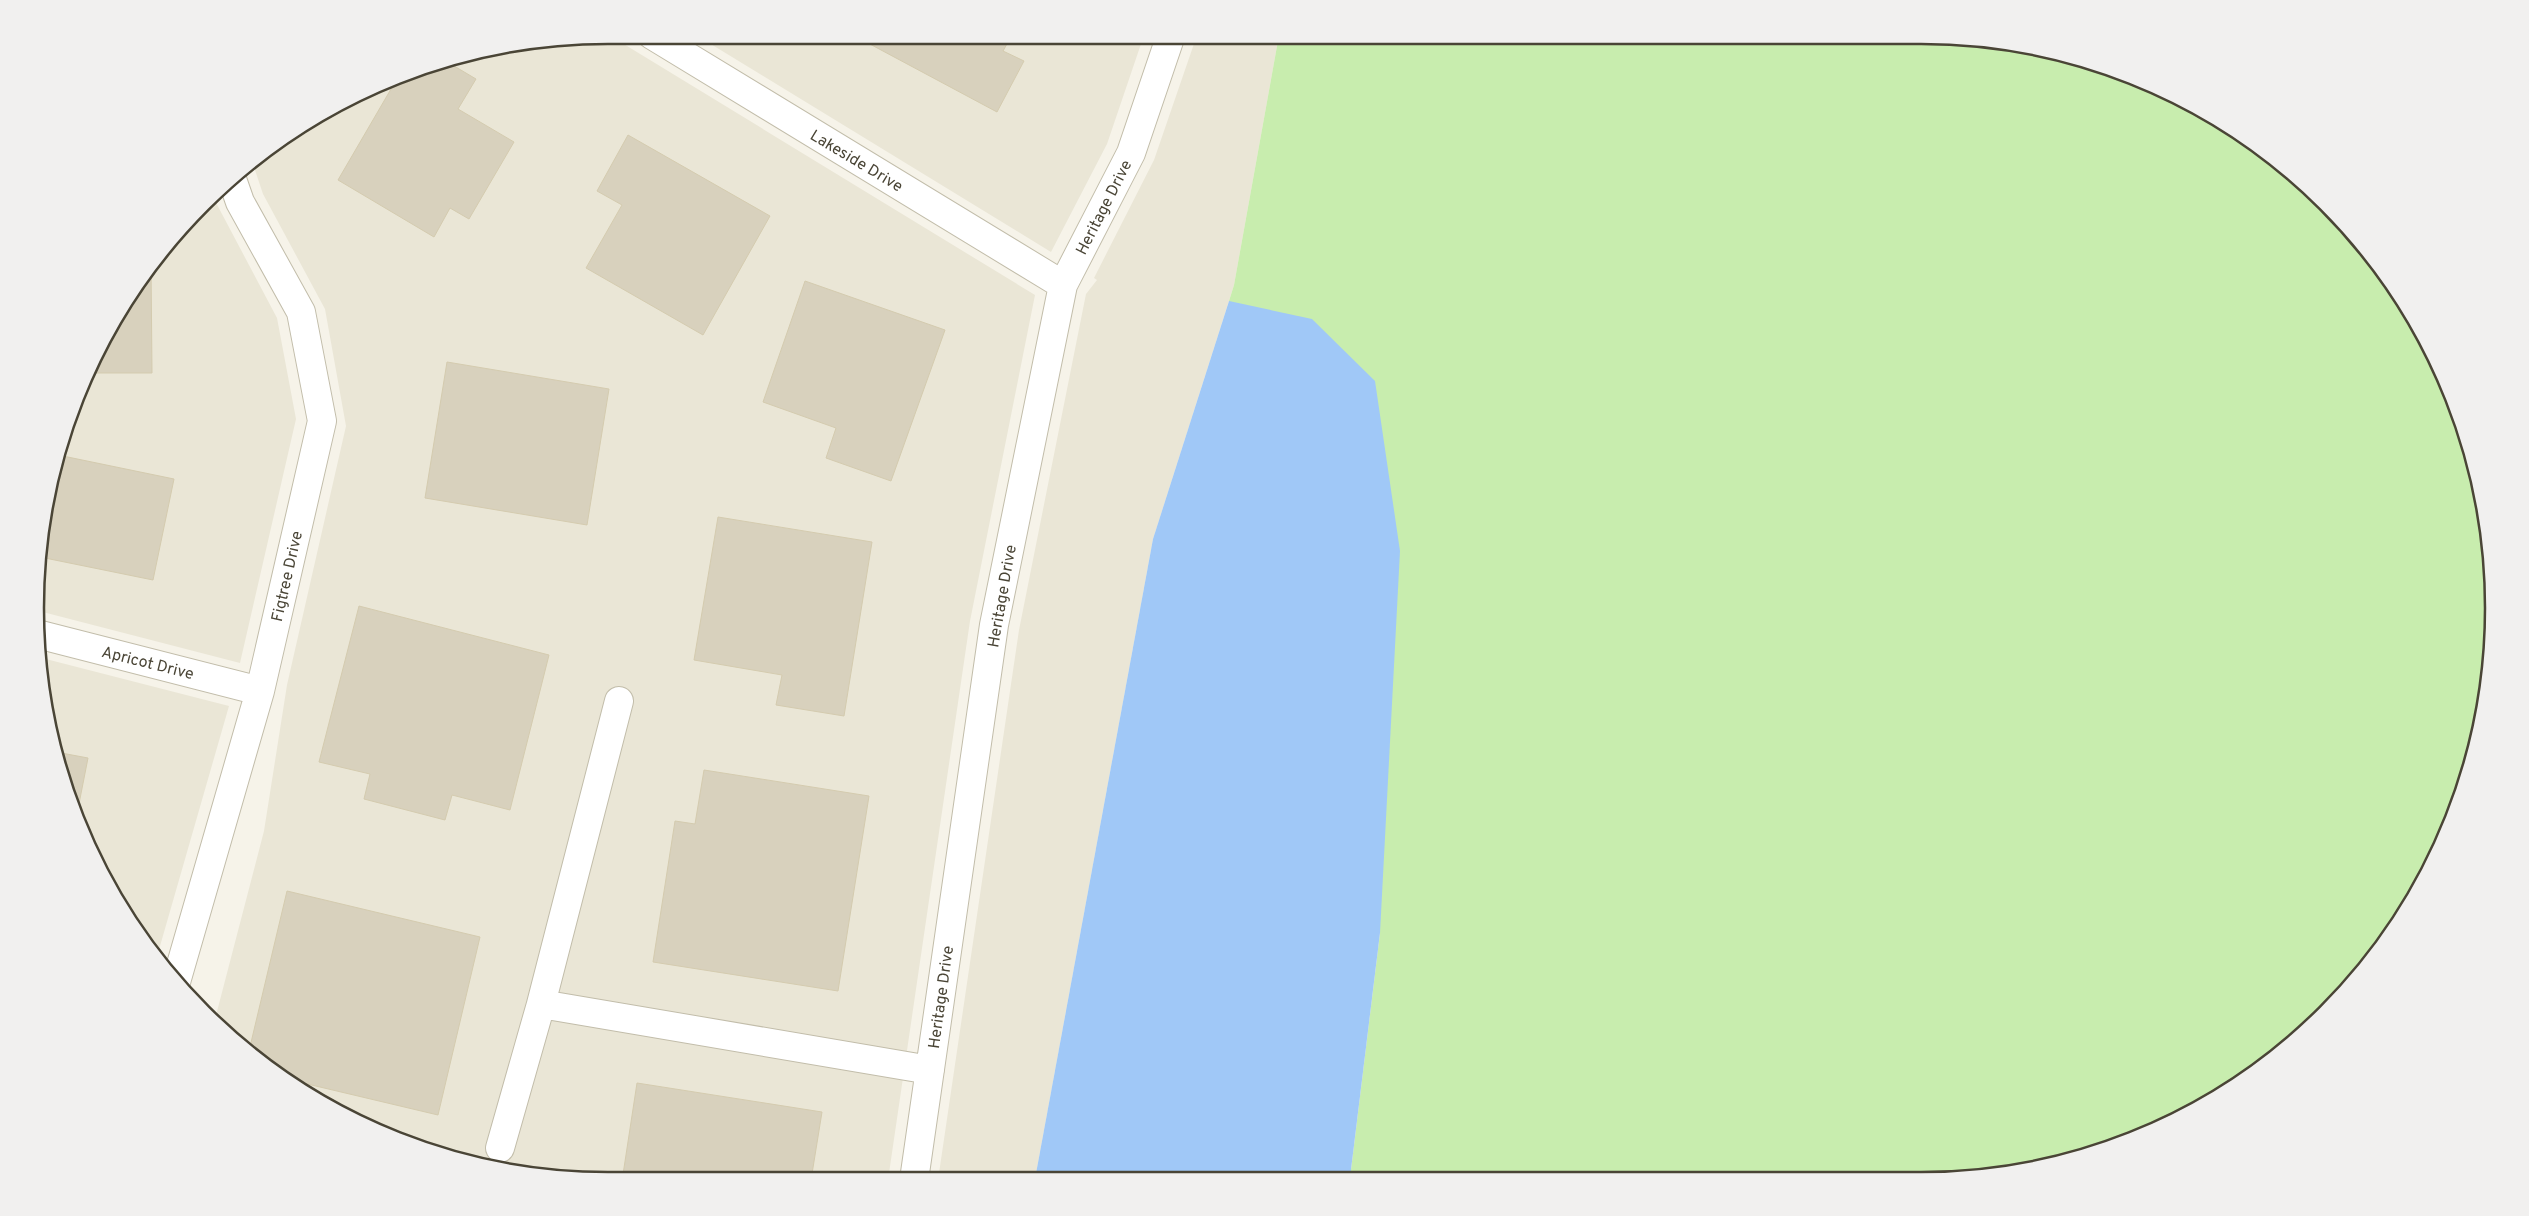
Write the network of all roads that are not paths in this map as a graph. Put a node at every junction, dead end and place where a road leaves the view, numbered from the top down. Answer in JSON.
{"nodes":[{"id":1,"x":667,"y":44,"type":"edge"},
{"id":2,"x":1168,"y":44,"type":"edge"},
{"id":3,"x":234,"y":186,"type":"edge"},
{"id":4,"x":1063,"y":285,"type":"junction"},
{"id":5,"x":45,"y":636,"type":"edge"},
{"id":6,"x":260,"y":691,"type":"junction"},
{"id":7,"x":619,"y":701,"type":"dead end"},
{"id":8,"x":178,"y":973,"type":"edge"},
{"id":9,"x":541,"y":1004,"type":"junction"},
{"id":10,"x":930,"y":1070,"type":"junction"},
{"id":11,"x":500,"y":1148,"type":"dead end"},
{"id":12,"x":915,"y":1172,"type":"edge"}],
"edges":[{"from":1,"to":4,"type":"street","name":"Lakeside Drive"},
{"from":2,"to":4,"type":"street","name":"Heritage Drive"},
{"from":3,"to":6,"type":"street","name":"Figtree Drive"},
{"from":4,"to":10,"type":"street","name":"Heritage Drive"},
{"from":5,"to":6,"type":"street","name":"Apricot Drive"},
{"from":6,"to":8,"type":"street","name":"Figtree Drive"},
{"from":7,"to":9,"type":"street"},
{"from":9,"to":10,"type":"street"},
{"from":9,"to":11,"type":"street"},
{"from":10,"to":12,"type":"street","name":"Heritage Drive"}]}
